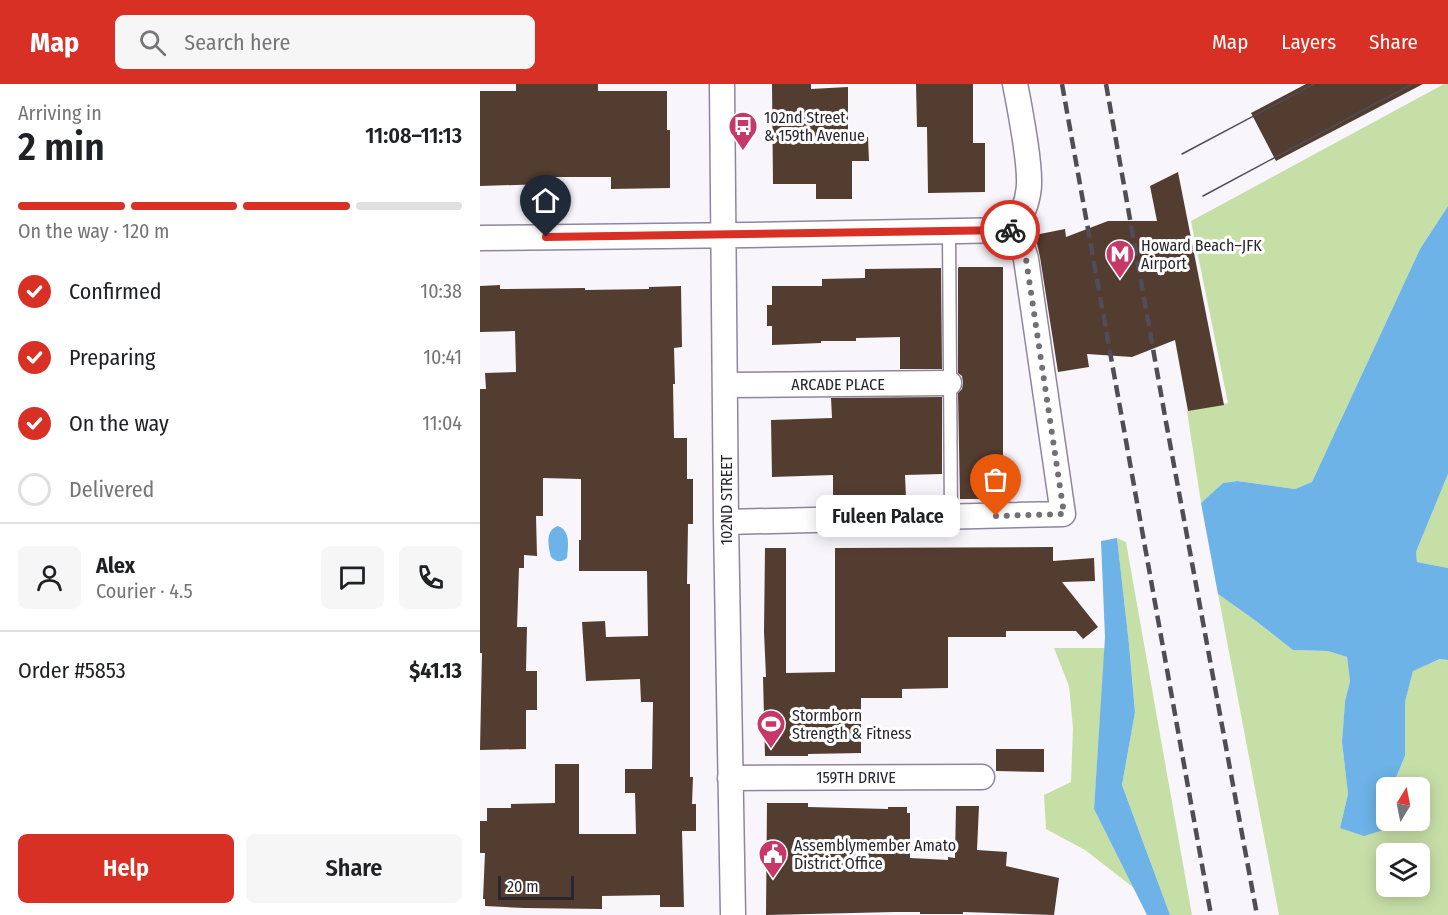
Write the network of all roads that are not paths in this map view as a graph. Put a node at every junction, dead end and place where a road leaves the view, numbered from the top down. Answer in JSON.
{"nodes":[{"id":1,"x":722,"y":84,"type":"edge"},
{"id":2,"x":1015,"y":84,"type":"edge"},
{"id":3,"x":1008,"y":230,"type":"junction"},
{"id":4,"x":949,"y":231,"type":"junction"},
{"id":5,"x":724,"y":235,"type":"junction"},
{"id":6,"x":480,"y":238,"type":"edge"},
{"id":7,"x":949,"y":383,"type":"junction"},
{"id":8,"x":726,"y":385,"type":"junction"},
{"id":9,"x":951,"y":517,"type":"junction"},
{"id":10,"x":726,"y":522,"type":"junction"},
{"id":11,"x":982,"y":777,"type":"dead end"},
{"id":12,"x":730,"y":778,"type":"junction"},
{"id":13,"x":734,"y":915,"type":"edge"}],
"edges":[{"from":1,"to":5,"type":"street","name":"102ND STREET"},
{"from":2,"to":3,"type":"street"},
{"from":3,"to":4,"type":"street"},
{"from":3,"to":9,"type":"street"},
{"from":4,"to":5,"type":"street"},
{"from":4,"to":7,"type":"lane"},
{"from":5,"to":6,"type":"street"},
{"from":5,"to":8,"type":"street","name":"102ND STREET"},
{"from":7,"to":8,"type":"street","name":"ARCADE PLACE"},
{"from":7,"to":9,"type":"lane"},
{"from":8,"to":10,"type":"street","name":"102ND STREET"},
{"from":9,"to":10,"type":"street"},
{"from":10,"to":12,"type":"street","name":"102ND STREET"},
{"from":11,"to":12,"type":"street","name":"159TH DRIVE"},
{"from":12,"to":13,"type":"street","name":"102ND STREET"}]}
